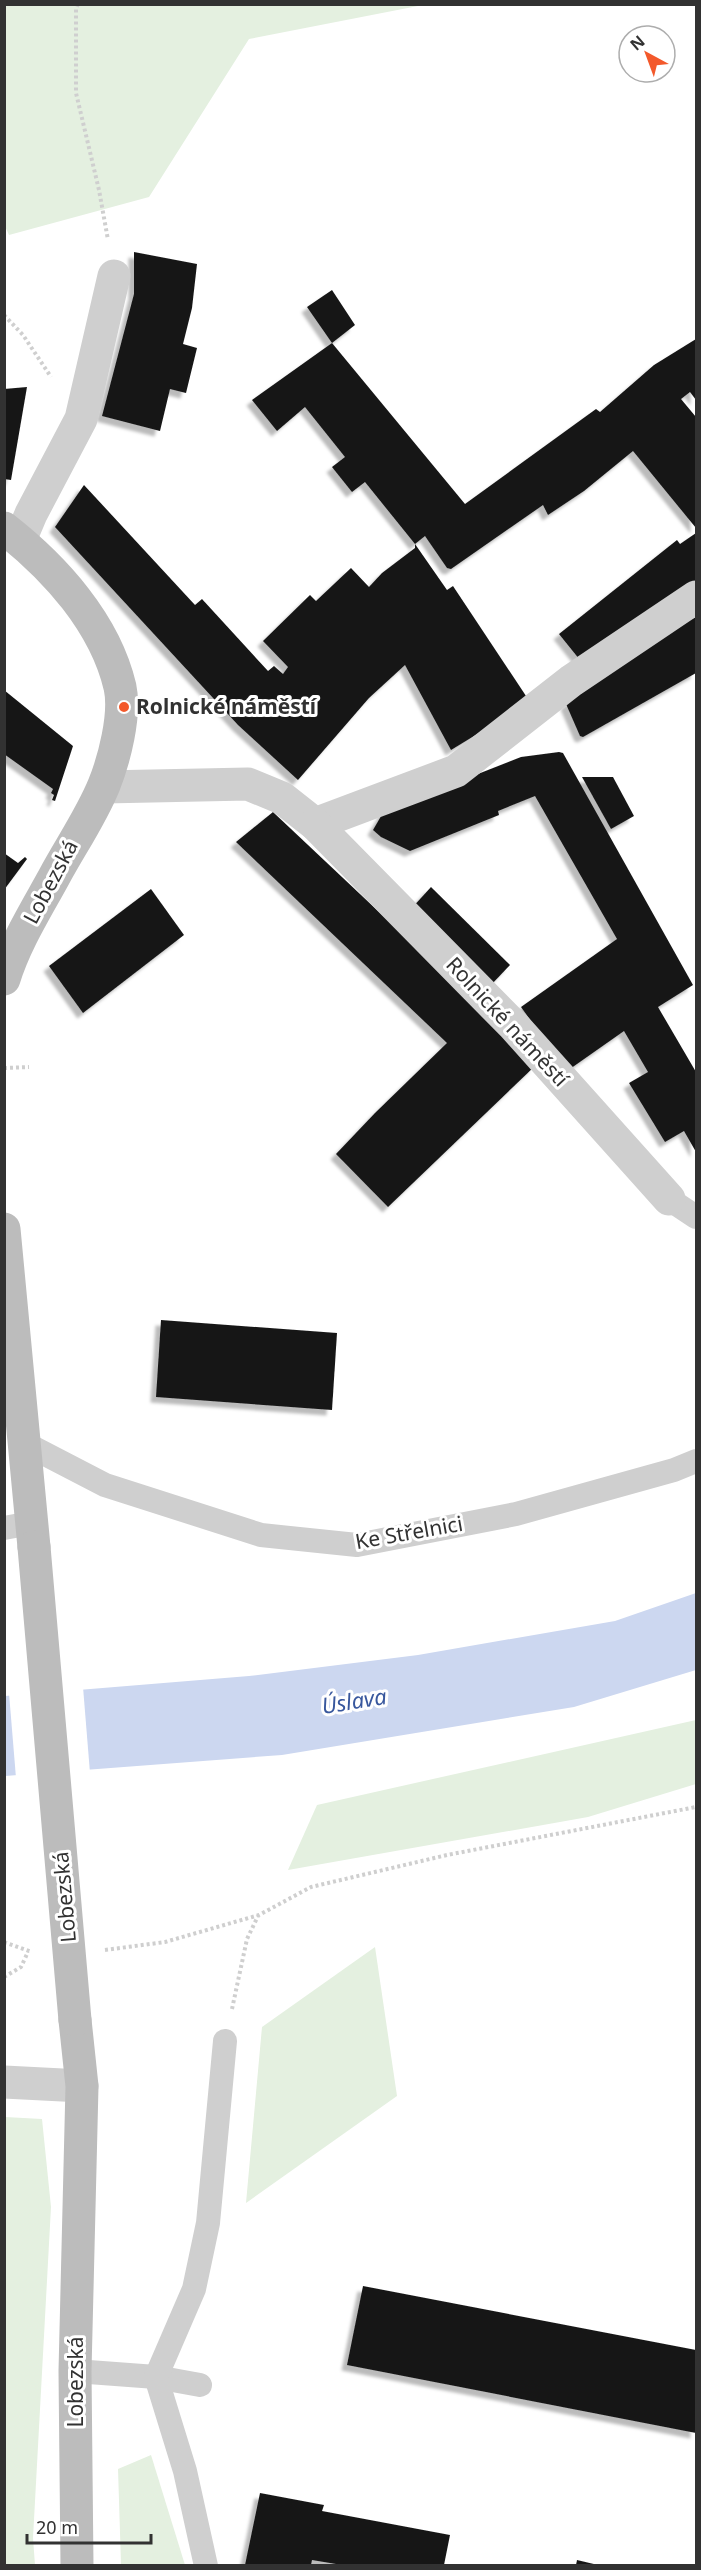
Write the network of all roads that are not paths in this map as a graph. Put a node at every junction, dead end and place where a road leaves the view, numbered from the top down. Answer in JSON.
{"nodes":[{"id":1,"x":114,"y":276,"type":"road end"},
{"id":2,"x":12,"y":534,"type":"edge"},
{"id":3,"x":696,"y":597,"type":"edge"},
{"id":4,"x":104,"y":787,"type":"junction"},
{"id":5,"x":315,"y":824,"type":"junction"},
{"id":6,"x":12,"y":938,"type":"edge"},
{"id":7,"x":4,"y":980,"type":"edge"},
{"id":8,"x":669,"y":1198,"type":"joint"},
{"id":9,"x":696,"y":1217,"type":"edge"},
{"id":10,"x":4,"y":1229,"type":"edge"},
{"id":11,"x":24,"y":1443,"type":"junction"},
{"id":12,"x":696,"y":1461,"type":"edge"},
{"id":13,"x":23,"y":1532,"type":"edge"},
{"id":14,"x":225,"y":2041,"type":"road end"},
{"id":15,"x":4,"y":2082,"type":"edge"},
{"id":16,"x":82,"y":2086,"type":"junction"},
{"id":17,"x":75,"y":2371,"type":"junction"},
{"id":18,"x":156,"y":2377,"type":"junction"},
{"id":19,"x":200,"y":2385,"type":"dead end"},
{"id":20,"x":77,"y":2565,"type":"edge"},
{"id":21,"x":206,"y":2565,"type":"edge"}],
"edges":[{"from":1,"to":2,"type":"street"},
{"from":2,"to":4,"type":"street"},
{"from":3,"to":5,"type":"street"},
{"from":4,"to":5,"type":"street","name":"Rolnické náměstí"},
{"from":4,"to":6,"type":"street","name":"Lobezská"},
{"from":5,"to":8,"type":"street","name":"Rolnické náměstí"},
{"from":6,"to":7,"type":"street","name":"Lobezská"},
{"from":8,"to":9,"type":"lane"},
{"from":10,"to":11,"type":"street","name":"Lobezská"},
{"from":11,"to":12,"type":"lane","name":"Ke Střelnici"},
{"from":11,"to":13,"type":"street","name":"Lobezská"},
{"from":13,"to":16,"type":"street","name":"Lobezská","bridge":true},
{"from":14,"to":18,"type":"lane"},
{"from":15,"to":16,"type":"street"},
{"from":16,"to":17,"type":"street","name":"Lobezská"},
{"from":17,"to":18,"type":"lane"},
{"from":17,"to":20,"type":"street","name":"Lobezská"},
{"from":18,"to":19,"type":"lane"},
{"from":18,"to":21,"type":"lane"}]}
